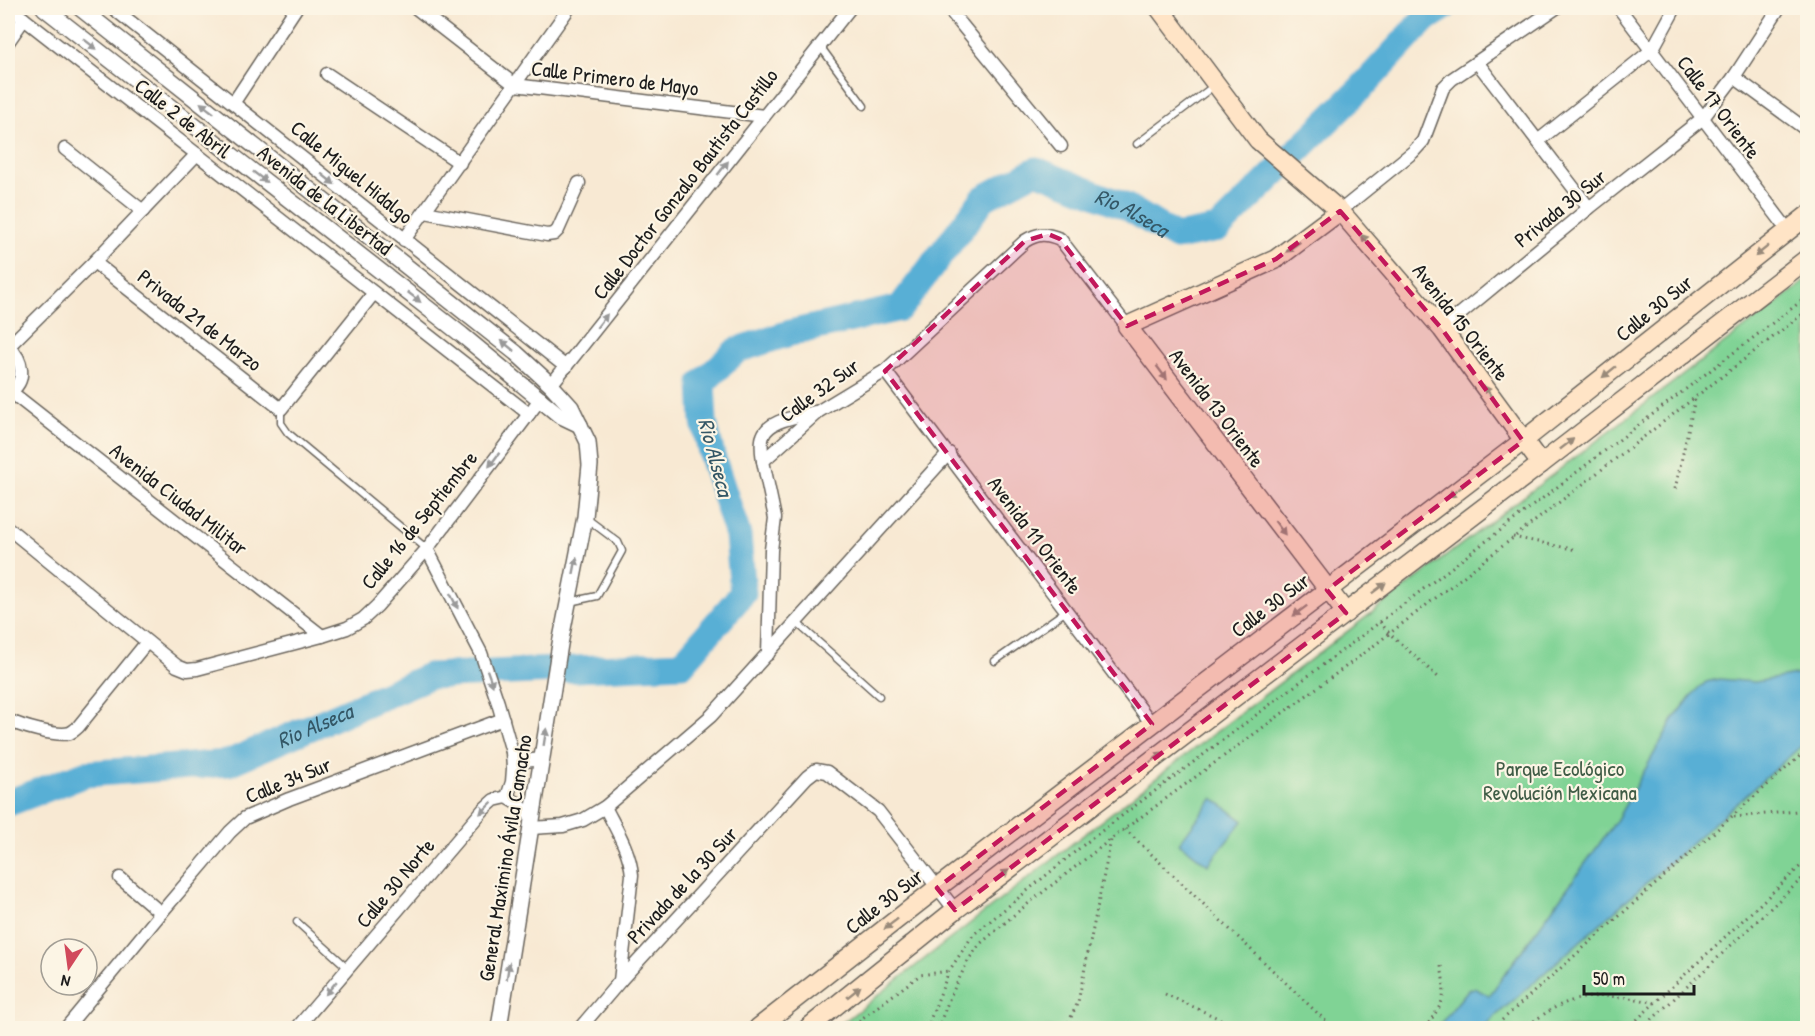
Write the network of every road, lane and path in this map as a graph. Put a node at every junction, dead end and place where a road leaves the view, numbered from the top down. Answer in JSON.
{"nodes":[{"id":1,"x":10,"y":8,"type":"edge"},
{"id":2,"x":44,"y":8,"type":"edge"},
{"id":3,"x":80,"y":8,"type":"edge"},
{"id":4,"x":113,"y":8,"type":"edge"},
{"id":5,"x":296,"y":8,"type":"edge"},
{"id":6,"x":417,"y":8,"type":"edge"},
{"id":7,"x":569,"y":8,"type":"edge"},
{"id":8,"x":850,"y":8,"type":"edge"},
{"id":9,"x":948,"y":8,"type":"edge"},
{"id":10,"x":1556,"y":8,"type":"edge"},
{"id":11,"x":1619,"y":8,"type":"edge"},
{"id":12,"x":1676,"y":8,"type":"edge"},
{"id":13,"x":1779,"y":8,"type":"edge"},
{"id":14,"x":1168,"y":11,"type":"edge"},
{"id":15,"x":24,"y":19,"type":"junction"},
{"id":16,"x":8,"y":42,"type":"edge"},
{"id":17,"x":819,"y":46,"type":"junction"},
{"id":18,"x":1652,"y":50,"type":"junction"},
{"id":19,"x":1477,"y":62,"type":"junction"},
{"id":20,"x":327,"y":74,"type":"dead end"},
{"id":21,"x":1734,"y":77,"type":"junction"},
{"id":22,"x":1217,"y":84,"type":"junction"},
{"id":23,"x":515,"y":85,"type":"junction"},
{"id":24,"x":234,"y":102,"type":"junction"},
{"id":25,"x":864,"y":106,"type":"dead end"},
{"id":26,"x":764,"y":116,"type":"junction"},
{"id":27,"x":1703,"y":118,"type":"junction"},
{"id":28,"x":1808,"y":131,"type":"edge"},
{"id":29,"x":1539,"y":140,"type":"junction"},
{"id":30,"x":1137,"y":144,"type":"dead end"},
{"id":31,"x":1061,"y":146,"type":"dead end"},
{"id":32,"x":65,"y":149,"type":"dead end"},
{"id":33,"x":197,"y":154,"type":"junction"},
{"id":34,"x":460,"y":163,"type":"junction"},
{"id":35,"x":579,"y":183,"type":"dead end"},
{"id":36,"x":1589,"y":208,"type":"junction"},
{"id":37,"x":142,"y":211,"type":"junction"},
{"id":38,"x":1340,"y":211,"type":"junction"},
{"id":39,"x":425,"y":212,"type":"junction"},
{"id":40,"x":1808,"y":215,"type":"edge"},
{"id":41,"x":1788,"y":230,"type":"junction"},
{"id":42,"x":1048,"y":234,"type":"joint"},
{"id":43,"x":404,"y":240,"type":"junction"},
{"id":44,"x":1808,"y":258,"type":"edge"},
{"id":45,"x":94,"y":262,"type":"junction"},
{"id":46,"x":374,"y":293,"type":"junction"},
{"id":47,"x":1808,"y":296,"type":"edge"},
{"id":48,"x":1808,"y":310,"type":"edge"},
{"id":49,"x":475,"y":319,"type":"junction"},
{"id":50,"x":1127,"y":326,"type":"junction"},
{"id":51,"x":1442,"y":329,"type":"junction"},
{"id":52,"x":462,"y":335,"type":"junction"},
{"id":53,"x":8,"y":346,"type":"edge"},
{"id":54,"x":566,"y":367,"type":"junction"},
{"id":55,"x":885,"y":370,"type":"junction"},
{"id":56,"x":551,"y":385,"type":"junction"},
{"id":57,"x":9,"y":392,"type":"edge"},
{"id":58,"x":1695,"y":397,"type":"junction"},
{"id":59,"x":540,"y":398,"type":"junction"},
{"id":60,"x":281,"y":410,"type":"junction"},
{"id":61,"x":819,"y":411,"type":"junction"},
{"id":62,"x":529,"y":414,"type":"junction"},
{"id":63,"x":580,"y":425,"type":"junction"},
{"id":64,"x":1523,"y":441,"type":"junction"},
{"id":65,"x":949,"y":453,"type":"junction"},
{"id":66,"x":763,"y":461,"type":"junction"},
{"id":67,"x":1541,"y":464,"type":"junction"},
{"id":68,"x":1675,"y":489,"type":"dead end"},
{"id":69,"x":585,"y":517,"type":"junction"},
{"id":70,"x":8,"y":528,"type":"edge"},
{"id":71,"x":1513,"y":537,"type":"junction"},
{"id":72,"x":427,"y":549,"type":"junction"},
{"id":73,"x":1577,"y":550,"type":"dead end"},
{"id":74,"x":1328,"y":590,"type":"junction"},
{"id":75,"x":568,"y":602,"type":"junction"},
{"id":76,"x":1067,"y":611,"type":"junction"},
{"id":77,"x":1346,"y":613,"type":"junction"},
{"id":78,"x":796,"y":622,"type":"junction"},
{"id":79,"x":1380,"y":622,"type":"junction"},
{"id":80,"x":1389,"y":633,"type":"junction"},
{"id":81,"x":322,"y":636,"type":"junction"},
{"id":82,"x":147,"y":642,"type":"junction"},
{"id":83,"x":768,"y":654,"type":"junction"},
{"id":84,"x":996,"y":661,"type":"dead end"},
{"id":85,"x":1438,"y":677,"type":"dead end"},
{"id":86,"x":552,"y":693,"type":"joint"},
{"id":87,"x":879,"y":696,"type":"dead end"},
{"id":88,"x":503,"y":719,"type":"junction"},
{"id":89,"x":8,"y":720,"type":"edge"},
{"id":90,"x":1152,"y":724,"type":"junction"},
{"id":91,"x":1808,"y":749,"type":"edge"},
{"id":92,"x":512,"y":752,"type":"junction"},
{"id":93,"x":541,"y":759,"type":"junction"},
{"id":94,"x":507,"y":797,"type":"junction"},
{"id":95,"x":605,"y":807,"type":"junction"},
{"id":96,"x":1808,"y":810,"type":"edge"},
{"id":97,"x":1732,"y":817,"type":"junction"},
{"id":98,"x":532,"y":823,"type":"junction"},
{"id":99,"x":1125,"y":829,"type":"junction"},
{"id":100,"x":1111,"y":838,"type":"junction"},
{"id":101,"x":1808,"y":859,"type":"edge"},
{"id":102,"x":1808,"y":873,"type":"edge"},
{"id":103,"x":120,"y":878,"type":"dead end"},
{"id":104,"x":937,"y":888,"type":"junction"},
{"id":105,"x":955,"y":910,"type":"junction"},
{"id":106,"x":161,"y":913,"type":"junction"},
{"id":107,"x":297,"y":922,"type":"dead end"},
{"id":108,"x":1441,"y":966,"type":"dead end"},
{"id":109,"x":348,"y":968,"type":"junction"},
{"id":110,"x":949,"y":971,"type":"junction"},
{"id":111,"x":620,"y":981,"type":"junction"},
{"id":112,"x":1165,"y":994,"type":"dead end"},
{"id":113,"x":1655,"y":1003,"type":"junction"},
{"id":114,"x":1808,"y":1025,"type":"edge"},
{"id":115,"x":66,"y":1029,"type":"edge"},
{"id":116,"x":297,"y":1029,"type":"edge"},
{"id":117,"x":499,"y":1029,"type":"edge"},
{"id":118,"x":580,"y":1029,"type":"edge"},
{"id":119,"x":758,"y":1029,"type":"edge"},
{"id":120,"x":808,"y":1029,"type":"edge"},
{"id":121,"x":849,"y":1029,"type":"edge"},
{"id":122,"x":927,"y":1029,"type":"edge"},
{"id":123,"x":938,"y":1029,"type":"edge"},
{"id":124,"x":1066,"y":1029,"type":"edge"},
{"id":125,"x":1240,"y":1029,"type":"edge"},
{"id":126,"x":1333,"y":1029,"type":"edge"},
{"id":127,"x":1425,"y":1029,"type":"edge"},
{"id":128,"x":1493,"y":1029,"type":"edge"},
{"id":129,"x":1524,"y":1029,"type":"edge"},
{"id":130,"x":1628,"y":1029,"type":"edge"},
{"id":131,"x":1643,"y":1029,"type":"edge"},
{"id":132,"x":1801,"y":1029,"type":"edge"}],
"edges":[{"from":1,"to":15,"type":"street","name":"Calle 2 de Abril"},
{"from":2,"to":52,"type":"street","name":"Avenida de la Libertad","one_way":true},
{"from":49,"to":3,"type":"street","name":"Avenida de la Libertad","one_way":true},
{"from":4,"to":24,"type":"street","name":"Calle Miguel Hidalgo"},
{"from":5,"to":24,"type":"street"},
{"from":6,"to":23,"type":"street","name":"Calle Primero de Mayo"},
{"from":7,"to":23,"type":"street"},
{"from":8,"to":17,"type":"street","name":"Calle Doctor Gonzalo Bautista Castillo"},
{"from":9,"to":31,"type":"street"},
{"from":10,"to":19,"type":"street"},
{"from":11,"to":18,"type":"street","name":"Calle 17 Oriente"},
{"from":12,"to":18,"type":"street"},
{"from":13,"to":21,"type":"street"},
{"from":14,"to":22,"type":"main road","name":"Avenida 15 Oriente"},
{"from":15,"to":16,"type":"street"},
{"from":15,"to":33,"type":"street","name":"Calle 2 de Abril"},
{"from":17,"to":25,"type":"lane"},
{"from":17,"to":26,"type":"street","name":"Calle Doctor Gonzalo Bautista Castillo"},
{"from":18,"to":27,"type":"street","name":"Calle 17 Oriente"},
{"from":18,"to":29,"type":"street"},
{"from":19,"to":29,"type":"street"},
{"from":19,"to":38,"type":"street"},
{"from":20,"to":34,"type":"street"},
{"from":21,"to":27,"type":"street"},
{"from":21,"to":28,"type":"street"},
{"from":22,"to":30,"type":"lane"},
{"from":22,"to":38,"type":"main road","name":"Avenida 15 Oriente"},
{"from":23,"to":26,"type":"street","name":"Calle Primero de Mayo"},
{"from":23,"to":34,"type":"street"},
{"from":24,"to":43,"type":"street","name":"Calle Miguel Hidalgo","one_way":true},
{"from":54,"to":26,"type":"street","name":"Calle Doctor Gonzalo Bautista Castillo","one_way":true},
{"from":27,"to":36,"type":"street","name":"Privada 30 Sur"},
{"from":27,"to":41,"type":"street","name":"Calle 17 Oriente"},
{"from":29,"to":36,"type":"street"},
{"from":32,"to":37,"type":"street"},
{"from":33,"to":37,"type":"street"},
{"from":33,"to":46,"type":"street","name":"Calle 2 de Abril"},
{"from":34,"to":39,"type":"street"},
{"from":35,"to":39,"type":"street"},
{"from":36,"to":51,"type":"street","name":"Privada 30 Sur"},
{"from":37,"to":45,"type":"street"},
{"from":38,"to":50,"type":"main road","one_way":true},
{"from":51,"to":38,"type":"main road","name":"Avenida 15 Oriente","one_way":true},
{"from":39,"to":43,"type":"street"},
{"from":40,"to":41,"type":"main road","name":"Calle 30 Sur"},
{"from":41,"to":64,"type":"main road","name":"Calle 30 Sur","one_way":true},
{"from":42,"to":50,"type":"street","name":"Avenida 13 Oriente"},
{"from":42,"to":55,"type":"street","name":"Calle 32 Sur"},
{"from":43,"to":54,"type":"street","name":"Calle Miguel Hidalgo"},
{"from":67,"to":44,"type":"main road","one_way":true},
{"from":45,"to":53,"type":"street"},
{"from":45,"to":60,"type":"street","name":"Privada 21 de Marzo"},
{"from":46,"to":60,"type":"street"},
{"from":46,"to":62,"type":"street","name":"Calle 2 de Abril"},
{"from":47,"to":79,"type":"path"},
{"from":48,"to":58,"type":"path"},
{"from":49,"to":52,"type":"street"},
{"from":56,"to":49,"type":"street","name":"Avenida de la Libertad","one_way":true},
{"from":50,"to":74,"type":"main road","name":"Avenida 13 Oriente","one_way":true},
{"from":64,"to":51,"type":"main road","name":"Avenida 15 Oriente","one_way":true},
{"from":52,"to":59,"type":"street","name":"Avenida de la Libertad"},
{"from":53,"to":57,"type":"street"},
{"from":54,"to":56,"type":"street","name":"Calle Doctor Gonzalo Bautista Castillo"},
{"from":55,"to":61,"type":"street","name":"Calle 32 Sur"},
{"from":55,"to":65,"type":"street","name":"Avenida 11 Oriente"},
{"from":56,"to":59,"type":"street","name":"Calle 16 de Septiembre"},
{"from":56,"to":63,"type":"street","name":"Avenida de la Libertad"},
{"from":57,"to":81,"type":"street","name":"Avenida Ciudad Militar"},
{"from":58,"to":68,"type":"path"},
{"from":58,"to":71,"type":"path"},
{"from":59,"to":62,"type":"street","name":"Calle 16 de Septiembre"},
{"from":59,"to":63,"type":"street","name":"Avenida de la Libertad"},
{"from":60,"to":72,"type":"lane"},
{"from":61,"to":66,"type":"street","name":"Calle 32 Sur"},
{"from":61,"to":66,"type":"street"},
{"from":62,"to":72,"type":"street","name":"Calle 16 de Septiembre","one_way":true},
{"from":63,"to":69,"type":"street","name":"Avenida de la Libertad"},
{"from":64,"to":67,"type":"main road","name":"Avenida 15 Oriente"},
{"from":64,"to":74,"type":"main road","name":"Calle 30 Sur","one_way":true},
{"from":65,"to":76,"type":"street","name":"Avenida 11 Oriente"},
{"from":65,"to":78,"type":"street"},
{"from":66,"to":83,"type":"street"},
{"from":77,"to":67,"type":"main road","one_way":true},
{"from":75,"to":69,"type":"street","name":"Avenida de la Libertad","one_way":true},
{"from":69,"to":75,"type":"lane"},
{"from":70,"to":82,"type":"street"},
{"from":71,"to":73,"type":"path"},
{"from":71,"to":80,"type":"path"},
{"from":72,"to":81,"type":"street","name":"Calle 16 de Septiembre"},
{"from":72,"to":88,"type":"street","one_way":true},
{"from":74,"to":77,"type":"main road","name":"Avenida 13 Oriente"},
{"from":74,"to":90,"type":"main road","name":"Calle 30 Sur","one_way":true},
{"from":75,"to":86,"type":"street","name":"Avenida de la Libertad"},
{"from":76,"to":84,"type":"lane"},
{"from":76,"to":90,"type":"street","name":"Avenida 11 Oriente"},
{"from":105,"to":77,"type":"main road","one_way":true},
{"from":78,"to":83,"type":"street"},
{"from":78,"to":87,"type":"lane"},
{"from":79,"to":80,"type":"path"},
{"from":79,"to":110,"type":"path"},
{"from":80,"to":85,"type":"path"},
{"from":80,"to":99,"type":"path"},
{"from":81,"to":82,"type":"street","name":"Calle 16 de Septiembre"},
{"from":82,"to":89,"type":"street"},
{"from":83,"to":95,"type":"street"},
{"from":93,"to":86,"type":"street","name":"General Maximino Ávila Camacho","one_way":true},
{"from":88,"to":92,"type":"street"},
{"from":88,"to":106,"type":"street","name":"Calle 34 Sur"},
{"from":90,"to":104,"type":"main road","name":"Calle 30 Sur"},
{"from":91,"to":97,"type":"path"},
{"from":92,"to":93,"type":"street"},
{"from":92,"to":94,"type":"street"},
{"from":93,"to":98,"type":"street","name":"General Maximino Ávila Camacho"},
{"from":94,"to":98,"type":"street"},
{"from":94,"to":109,"type":"street","name":"Calle 30 Norte","one_way":true},
{"from":95,"to":98,"type":"street"},
{"from":95,"to":111,"type":"street"},
{"from":96,"to":97,"type":"path"},
{"from":97,"to":128,"type":"path"},
{"from":117,"to":98,"type":"street","name":"General Maximino Ávila Camacho","one_way":true},
{"from":99,"to":100,"type":"path"},
{"from":99,"to":126,"type":"path"},
{"from":100,"to":123,"type":"path"},
{"from":100,"to":124,"type":"path"},
{"from":101,"to":113,"type":"path"},
{"from":102,"to":131,"type":"path"},
{"from":103,"to":106,"type":"street"},
{"from":104,"to":105,"type":"street"},
{"from":104,"to":111,"type":"street","name":"Privada de la 30 Sur"},
{"from":104,"to":119,"type":"main road","name":"Calle 30 Sur","one_way":true},
{"from":120,"to":105,"type":"main road","one_way":true},
{"from":106,"to":115,"type":"street","name":"Calle 34 Sur"},
{"from":107,"to":109,"type":"lane"},
{"from":108,"to":127,"type":"path"},
{"from":109,"to":116,"type":"street","name":"Calle 30 Norte","one_way":true},
{"from":110,"to":121,"type":"path"},
{"from":110,"to":122,"type":"path"},
{"from":111,"to":118,"type":"street","name":"Privada de la 30 Sur"},
{"from":112,"to":125,"type":"path"},
{"from":113,"to":129,"type":"path"},
{"from":113,"to":130,"type":"path"},
{"from":114,"to":132,"type":"path"}]}
